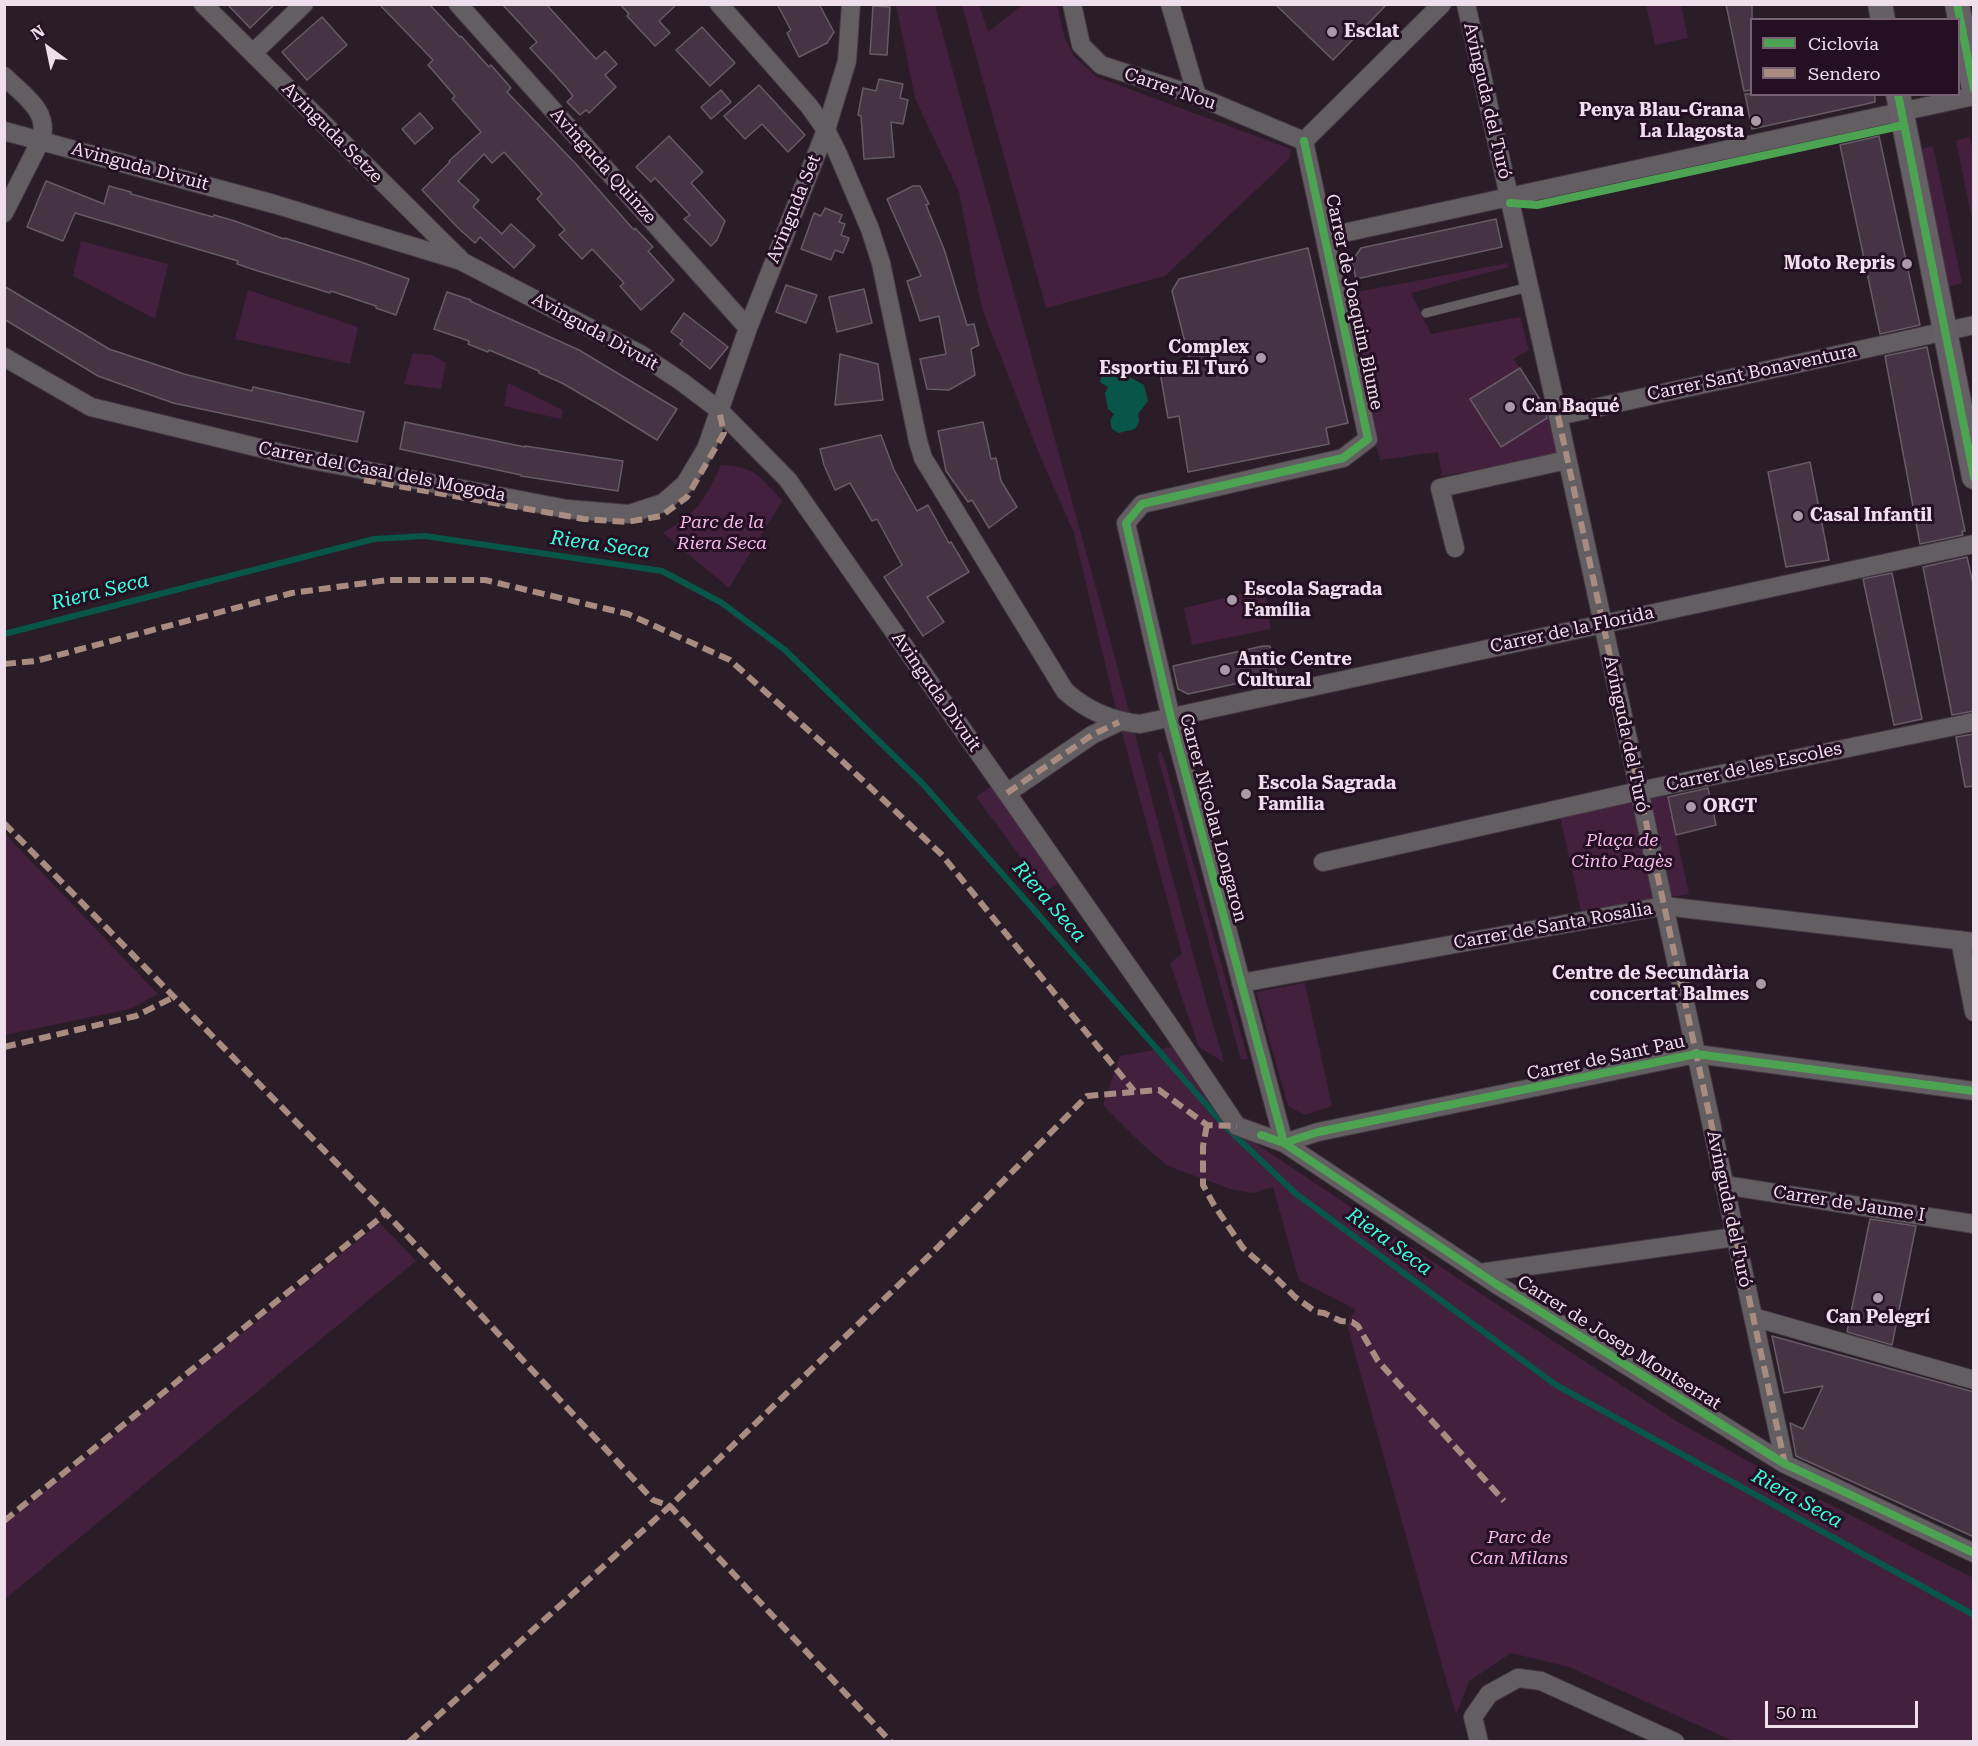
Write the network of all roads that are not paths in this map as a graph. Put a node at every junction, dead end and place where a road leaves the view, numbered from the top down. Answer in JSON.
{"nodes":[{"id":1,"x":203,"y":4,"type":"edge"},
{"id":2,"x":304,"y":4,"type":"edge"},
{"id":3,"x":459,"y":4,"type":"edge"},
{"id":4,"x":719,"y":4,"type":"edge"},
{"id":5,"x":851,"y":4,"type":"edge"},
{"id":6,"x":1072,"y":4,"type":"edge"},
{"id":7,"x":1170,"y":4,"type":"edge"},
{"id":8,"x":1442,"y":4,"type":"edge"},
{"id":9,"x":1466,"y":4,"type":"edge"},
{"id":10,"x":1960,"y":19,"type":"edge"},
{"id":11,"x":253,"y":53,"type":"junction"},
{"id":12,"x":4,"y":76,"type":"edge"},
{"id":13,"x":1974,"y":88,"type":"edge"},
{"id":14,"x":1197,"y":96,"type":"junction"},
{"id":15,"x":1974,"y":96,"type":"edge"},
{"id":16,"x":1900,"y":104,"type":"edge"},
{"id":17,"x":4,"y":130,"type":"edge"},
{"id":18,"x":826,"y":130,"type":"junction"},
{"id":19,"x":41,"y":140,"type":"junction"},
{"id":20,"x":1304,"y":141,"type":"junction"},
{"id":21,"x":1508,"y":196,"type":"junction"},
{"id":22,"x":4,"y":213,"type":"edge"},
{"id":23,"x":1325,"y":237,"type":"junction"},
{"id":24,"x":461,"y":261,"type":"junction"},
{"id":25,"x":1529,"y":287,"type":"junction"},
{"id":26,"x":1426,"y":313,"type":"dead end"},
{"id":27,"x":1974,"y":325,"type":"edge"},
{"id":28,"x":748,"y":328,"type":"junction"},
{"id":29,"x":1946,"y":331,"type":"junction"},
{"id":30,"x":4,"y":357,"type":"edge"},
{"id":31,"x":719,"y":410,"type":"junction"},
{"id":32,"x":1558,"y":416,"type":"junction"},
{"id":33,"x":1567,"y":460,"type":"junction"},
{"id":34,"x":1974,"y":477,"type":"edge"},
{"id":35,"x":1142,"y":504,"type":"joint"},
{"id":36,"x":1974,"y":544,"type":"edge"},
{"id":37,"x":1455,"y":548,"type":"dead end"},
{"id":38,"x":1602,"y":624,"type":"junction"},
{"id":39,"x":1171,"y":718,"type":"junction"},
{"id":40,"x":1119,"y":722,"type":"junction"},
{"id":41,"x":1974,"y":722,"type":"edge"},
{"id":42,"x":1639,"y":791,"type":"junction"},
{"id":43,"x":1007,"y":793,"type":"junction"},
{"id":44,"x":1323,"y":862,"type":"dead end"},
{"id":45,"x":1664,"y":906,"type":"junction"},
{"id":46,"x":1967,"y":941,"type":"edge"},
{"id":47,"x":1241,"y":983,"type":"junction"},
{"id":48,"x":1974,"y":1012,"type":"edge"},
{"id":49,"x":1696,"y":1054,"type":"junction"},
{"id":50,"x":1974,"y":1091,"type":"edge"},
{"id":51,"x":1262,"y":1136,"type":"joint"},
{"id":52,"x":1284,"y":1143,"type":"junction"},
{"id":53,"x":1724,"y":1185,"type":"junction"},
{"id":54,"x":1974,"y":1224,"type":"edge"},
{"id":55,"x":1735,"y":1237,"type":"junction"},
{"id":56,"x":1479,"y":1273,"type":"junction"},
{"id":57,"x":1753,"y":1317,"type":"junction"},
{"id":58,"x":1974,"y":1380,"type":"edge"},
{"id":59,"x":1785,"y":1464,"type":"junction"},
{"id":60,"x":1974,"y":1553,"type":"edge"},
{"id":61,"x":1479,"y":1742,"type":"edge"},
{"id":62,"x":1675,"y":1742,"type":"edge"}],
"edges":[{"from":1,"to":11,"type":"street","name":"Avinguda Setze"},
{"from":2,"to":11,"type":"street"},
{"from":3,"to":28,"type":"street","name":"Avinguda Quinze"},
{"from":4,"to":18,"type":"street"},
{"from":5,"to":18,"type":"street","name":"Avinguda Set"},
{"from":6,"to":14,"type":"street","name":"Carrer Nou"},
{"from":7,"to":14,"type":"street"},
{"from":8,"to":20,"type":"street"},
{"from":9,"to":21,"type":"street","name":"Avinguda del Turó"},
{"from":10,"to":13,"type":"main road"},
{"from":11,"to":24,"type":"street","name":"Avinguda Setze"},
{"from":12,"to":19,"type":"street"},
{"from":14,"to":20,"type":"street","name":"Carrer Nou"},
{"from":15,"to":16,"type":"street"},
{"from":16,"to":21,"type":"street"},
{"from":16,"to":29,"type":"main road"},
{"from":17,"to":19,"type":"street","name":"Avinguda Divuit"},
{"from":18,"to":28,"type":"street","name":"Avinguda Set"},
{"from":18,"to":40,"type":"street"},
{"from":19,"to":22,"type":"street"},
{"from":19,"to":24,"type":"street","name":"Avinguda Divuit"},
{"from":20,"to":23,"type":"street","name":"Carrer de Joaquim Blume"},
{"from":21,"to":23,"type":"street"},
{"from":21,"to":25,"type":"street","name":"Avinguda del Turó"},
{"from":23,"to":35,"type":"street","name":"Carrer de Joaquim Blume"},
{"from":24,"to":31,"type":"street","name":"Avinguda Divuit"},
{"from":25,"to":26,"type":"lane"},
{"from":25,"to":32,"type":"street","name":"Avinguda del Turó"},
{"from":27,"to":29,"type":"street","name":"Carrer Sant Bonaventura"},
{"from":28,"to":31,"type":"street","name":"Avinguda Set"},
{"from":29,"to":32,"type":"street","name":"Carrer Sant Bonaventura"},
{"from":29,"to":34,"type":"main road"},
{"from":30,"to":31,"type":"street","name":"Carrer del Casal dels Mogoda"},
{"from":31,"to":43,"type":"street","name":"Avinguda Divuit"},
{"from":32,"to":33,"type":"street","name":"Avinguda del Turó"},
{"from":33,"to":37,"type":"street"},
{"from":33,"to":38,"type":"street","name":"Avinguda del Turó"},
{"from":35,"to":39,"type":"street","name":"Carrer Nicolau Longaron"},
{"from":36,"to":38,"type":"street","name":"Carrer de la Florida"},
{"from":38,"to":39,"type":"street","name":"Carrer de la Florida"},
{"from":38,"to":42,"type":"street","name":"Avinguda del Turó"},
{"from":39,"to":40,"type":"street","name":"Carrer de la Florida"},
{"from":39,"to":47,"type":"street","name":"Carrer Nicolau Longaron"},
{"from":40,"to":43,"type":"street"},
{"from":41,"to":42,"type":"street","name":"Carrer de les Escoles"},
{"from":42,"to":44,"type":"street","name":"Carrer de les Escoles"},
{"from":42,"to":45,"type":"street","name":"Avinguda del Turó"},
{"from":43,"to":51,"type":"street","name":"Avinguda Divuit"},
{"from":45,"to":46,"type":"street","name":"Carrer de Santa Rosalia"},
{"from":45,"to":47,"type":"street","name":"Carrer de Santa Rosalia"},
{"from":45,"to":49,"type":"street","name":"Avinguda del Turó"},
{"from":46,"to":48,"type":"street"},
{"from":47,"to":52,"type":"street","name":"Carrer Nicolau Longaron"},
{"from":49,"to":50,"type":"street","name":"Carrer de Sant Pau"},
{"from":49,"to":52,"type":"street","name":"Carrer de Sant Pau"},
{"from":49,"to":53,"type":"street","name":"Avinguda del Turó"},
{"from":51,"to":52,"type":"street","name":"Carrer de Josep Montserrat"},
{"from":52,"to":56,"type":"street","name":"Carrer de Josep Montserrat"},
{"from":53,"to":54,"type":"street","name":"Carrer de Jaume I"},
{"from":53,"to":55,"type":"street","name":"Avinguda del Turó"},
{"from":55,"to":56,"type":"street"},
{"from":55,"to":57,"type":"street","name":"Avinguda del Turó"},
{"from":56,"to":59,"type":"street","name":"Carrer de Josep Montserrat"},
{"from":57,"to":58,"type":"street"},
{"from":57,"to":59,"type":"street","name":"Avinguda del Turó"},
{"from":59,"to":60,"type":"street","name":"Carrer de Josep Montserrat"},
{"from":61,"to":62,"type":"street"}]}
